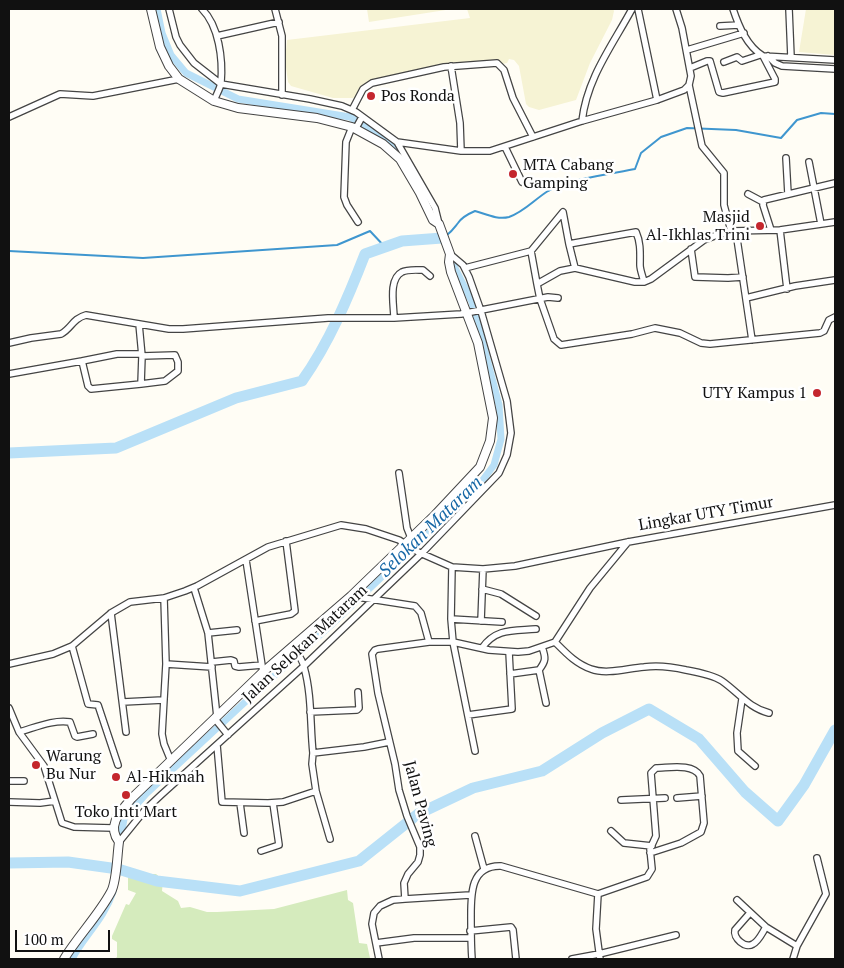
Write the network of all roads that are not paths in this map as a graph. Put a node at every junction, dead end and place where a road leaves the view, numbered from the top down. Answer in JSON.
{"nodes":[{"id":1,"x":152,"y":9,"type":"edge"},
{"id":2,"x":169,"y":9,"type":"edge"},
{"id":3,"x":202,"y":9,"type":"edge"},
{"id":4,"x":275,"y":9,"type":"edge"},
{"id":5,"x":632,"y":9,"type":"edge"},
{"id":6,"x":638,"y":9,"type":"edge"},
{"id":7,"x":676,"y":9,"type":"edge"},
{"id":8,"x":733,"y":9,"type":"edge"},
{"id":9,"x":789,"y":9,"type":"edge"},
{"id":10,"x":279,"y":22,"type":"junction"},
{"id":11,"x":739,"y":25,"type":"junction"},
{"id":12,"x":720,"y":26,"type":"dead end"},
{"id":13,"x":744,"y":34,"type":"junction"},
{"id":14,"x":217,"y":36,"type":"junction"},
{"id":15,"x":687,"y":50,"type":"junction"},
{"id":16,"x":764,"y":56,"type":"junction"},
{"id":17,"x":791,"y":57,"type":"junction"},
{"id":18,"x":827,"y":59,"type":"junction"},
{"id":19,"x":835,"y":60,"type":"edge"},
{"id":20,"x":724,"y":62,"type":"dead end"},
{"id":21,"x":451,"y":66,"type":"junction"},
{"id":22,"x":690,"y":68,"type":"junction"},
{"id":23,"x":826,"y":68,"type":"junction"},
{"id":24,"x":835,"y":69,"type":"edge"},
{"id":25,"x":179,"y":79,"type":"junction"},
{"id":26,"x":689,"y":85,"type":"junction"},
{"id":27,"x":220,"y":87,"type":"junction"},
{"id":28,"x":282,"y":95,"type":"junction"},
{"id":29,"x":215,"y":99,"type":"junction"},
{"id":30,"x":657,"y":100,"type":"junction"},
{"id":31,"x":352,"y":110,"type":"junction"},
{"id":32,"x":9,"y":117,"type":"edge"},
{"id":33,"x":361,"y":118,"type":"junction"},
{"id":34,"x":582,"y":121,"type":"junction"},
{"id":35,"x":355,"y":126,"type":"junction"},
{"id":36,"x":533,"y":137,"type":"junction"},
{"id":37,"x":398,"y":142,"type":"junction"},
{"id":38,"x":505,"y":147,"type":"junction"},
{"id":39,"x":461,"y":152,"type":"junction"},
{"id":40,"x":786,"y":158,"type":"dead end"},
{"id":41,"x":809,"y":162,"type":"dead end"},
{"id":42,"x":522,"y":182,"type":"dead end"},
{"id":43,"x":835,"y":183,"type":"edge"},
{"id":44,"x":814,"y":187,"type":"junction"},
{"id":45,"x":748,"y":194,"type":"dead end"},
{"id":46,"x":788,"y":194,"type":"junction"},
{"id":47,"x":763,"y":202,"type":"junction"},
{"id":48,"x":358,"y":222,"type":"dead end"},
{"id":49,"x":835,"y":222,"type":"edge"},
{"id":50,"x":437,"y":224,"type":"junction"},
{"id":51,"x":821,"y":224,"type":"junction"},
{"id":52,"x":771,"y":230,"type":"junction"},
{"id":53,"x":780,"y":230,"type":"junction"},
{"id":54,"x":733,"y":232,"type":"junction"},
{"id":55,"x":569,"y":244,"type":"junction"},
{"id":56,"x":691,"y":249,"type":"junction"},
{"id":57,"x":531,"y":251,"type":"junction"},
{"id":58,"x":449,"y":252,"type":"junction"},
{"id":59,"x":465,"y":268,"type":"junction"},
{"id":60,"x":575,"y":268,"type":"junction"},
{"id":61,"x":430,"y":276,"type":"dead end"},
{"id":62,"x":743,"y":276,"type":"junction"},
{"id":63,"x":835,"y":280,"type":"edge"},
{"id":64,"x":644,"y":282,"type":"junction"},
{"id":65,"x":537,"y":284,"type":"junction"},
{"id":66,"x":787,"y":289,"type":"junction"},
{"id":67,"x":558,"y":298,"type":"dead end"},
{"id":68,"x":746,"y":298,"type":"junction"},
{"id":69,"x":540,"y":299,"type":"junction"},
{"id":70,"x":480,"y":311,"type":"junction"},
{"id":71,"x":468,"y":312,"type":"junction"},
{"id":72,"x":835,"y":317,"type":"edge"},
{"id":73,"x":394,"y":318,"type":"junction"},
{"id":74,"x":138,"y":324,"type":"junction"},
{"id":75,"x":752,"y":340,"type":"junction"},
{"id":76,"x":9,"y":343,"type":"edge"},
{"id":77,"x":141,"y":355,"type":"junction"},
{"id":78,"x":82,"y":360,"type":"junction"},
{"id":79,"x":9,"y":374,"type":"edge"},
{"id":80,"x":142,"y":384,"type":"junction"},
{"id":81,"x":399,"y":474,"type":"dead end"},
{"id":82,"x":835,"y":505,"type":"edge"},
{"id":83,"x":286,"y":541,"type":"junction"},
{"id":84,"x":628,"y":542,"type":"junction"},
{"id":85,"x":408,"y":543,"type":"junction"},
{"id":86,"x":420,"y":553,"type":"junction"},
{"id":87,"x":246,"y":560,"type":"junction"},
{"id":88,"x":452,"y":567,"type":"junction"},
{"id":89,"x":483,"y":569,"type":"junction"},
{"id":90,"x":194,"y":588,"type":"junction"},
{"id":91,"x":482,"y":589,"type":"junction"},
{"id":92,"x":353,"y":596,"type":"junction"},
{"id":93,"x":164,"y":598,"type":"junction"},
{"id":94,"x":371,"y":600,"type":"junction"},
{"id":95,"x":111,"y":613,"type":"junction"},
{"id":96,"x":536,"y":616,"type":"dead end"},
{"id":97,"x":451,"y":620,"type":"junction"},
{"id":98,"x":255,"y":621,"type":"junction"},
{"id":99,"x":480,"y":621,"type":"junction"},
{"id":100,"x":502,"y":622,"type":"dead end"},
{"id":101,"x":536,"y":629,"type":"dead end"},
{"id":102,"x":237,"y":630,"type":"dead end"},
{"id":103,"x":208,"y":633,"type":"junction"},
{"id":104,"x":429,"y":642,"type":"junction"},
{"id":105,"x":453,"y":642,"type":"junction"},
{"id":106,"x":555,"y":642,"type":"junction"},
{"id":107,"x":72,"y":646,"type":"junction"},
{"id":108,"x":542,"y":647,"type":"junction"},
{"id":109,"x":482,"y":648,"type":"junction"},
{"id":110,"x":295,"y":650,"type":"junction"},
{"id":111,"x":509,"y":652,"type":"junction"},
{"id":112,"x":9,"y":664,"type":"edge"},
{"id":113,"x":166,"y":664,"type":"junction"},
{"id":114,"x":303,"y":664,"type":"junction"},
{"id":115,"x":212,"y":665,"type":"junction"},
{"id":116,"x":262,"y":669,"type":"junction"},
{"id":117,"x":539,"y":670,"type":"junction"},
{"id":118,"x":510,"y":674,"type":"junction"},
{"id":119,"x":358,"y":692,"type":"dead end"},
{"id":120,"x":742,"y":699,"type":"junction"},
{"id":121,"x":163,"y":700,"type":"junction"},
{"id":122,"x":123,"y":702,"type":"junction"},
{"id":123,"x":546,"y":703,"type":"dead end"},
{"id":124,"x":9,"y":708,"type":"edge"},
{"id":125,"x":310,"y":712,"type":"junction"},
{"id":126,"x":769,"y":713,"type":"dead end"},
{"id":127,"x":468,"y":716,"type":"junction"},
{"id":128,"x":217,"y":720,"type":"junction"},
{"id":129,"x":18,"y":732,"type":"junction"},
{"id":130,"x":126,"y":732,"type":"dead end"},
{"id":131,"x":227,"y":733,"type":"junction"},
{"id":132,"x":92,"y":734,"type":"dead end"},
{"id":133,"x":389,"y":742,"type":"junction"},
{"id":134,"x":217,"y":745,"type":"junction"},
{"id":135,"x":475,"y":751,"type":"dead end"},
{"id":136,"x":313,"y":753,"type":"junction"},
{"id":137,"x":170,"y":761,"type":"junction"},
{"id":138,"x":118,"y":765,"type":"dead end"},
{"id":139,"x":755,"y":766,"type":"dead end"},
{"id":140,"x":9,"y":781,"type":"edge"},
{"id":141,"x":24,"y":781,"type":"dead end"},
{"id":142,"x":316,"y":791,"type":"junction"},
{"id":143,"x":702,"y":796,"type":"junction"},
{"id":144,"x":665,"y":798,"type":"dead end"},
{"id":145,"x":677,"y":798,"type":"dead end"},
{"id":146,"x":653,"y":799,"type":"junction"},
{"id":147,"x":621,"y":800,"type":"dead end"},
{"id":148,"x":55,"y":801,"type":"junction"},
{"id":149,"x":9,"y":802,"type":"edge"},
{"id":150,"x":240,"y":803,"type":"junction"},
{"id":151,"x":273,"y":803,"type":"junction"},
{"id":152,"x":113,"y":828,"type":"junction"},
{"id":153,"x":611,"y":831,"type":"dead end"},
{"id":154,"x":244,"y":833,"type":"dead end"},
{"id":155,"x":475,"y":836,"type":"dead end"},
{"id":156,"x":330,"y":839,"type":"dead end"},
{"id":157,"x":118,"y":842,"type":"junction"},
{"id":158,"x":652,"y":846,"type":"junction"},
{"id":159,"x":261,"y":851,"type":"dead end"},
{"id":160,"x":650,"y":854,"type":"junction"},
{"id":161,"x":818,"y":858,"type":"dead end"},
{"id":162,"x":484,"y":869,"type":"junction"},
{"id":163,"x":598,"y":894,"type":"junction"},
{"id":164,"x":470,"y":895,"type":"junction"},
{"id":165,"x":405,"y":899,"type":"junction"},
{"id":166,"x":737,"y":900,"type":"dead end"},
{"id":167,"x":749,"y":914,"type":"junction"},
{"id":168,"x":766,"y":927,"type":"junction"},
{"id":169,"x":470,"y":931,"type":"junction"},
{"id":170,"x":676,"y":934,"type":"dead end"},
{"id":171,"x":470,"y":938,"type":"junction"},
{"id":172,"x":376,"y":943,"type":"junction"},
{"id":173,"x":797,"y":946,"type":"junction"},
{"id":174,"x":600,"y":957,"type":"edge"},
{"id":175,"x":64,"y":959,"type":"edge"},
{"id":176,"x":379,"y":959,"type":"edge"},
{"id":177,"x":472,"y":959,"type":"edge"},
{"id":178,"x":516,"y":959,"type":"edge"},
{"id":179,"x":572,"y":959,"type":"edge"},
{"id":180,"x":793,"y":959,"type":"edge"}],
"edges":[{"from":1,"to":25,"type":"street"},
{"from":2,"to":27,"type":"street","name":"Jalan Selokan Mataram"},
{"from":3,"to":14,"type":"street"},
{"from":4,"to":10,"type":"street"},
{"from":5,"to":34,"type":"street"},
{"from":6,"to":30,"type":"street"},
{"from":7,"to":15,"type":"street"},
{"from":8,"to":11,"type":"street"},
{"from":9,"to":17,"type":"street"},
{"from":10,"to":14,"type":"street"},
{"from":10,"to":28,"type":"street"},
{"from":11,"to":12,"type":"street"},
{"from":11,"to":13,"type":"street"},
{"from":13,"to":15,"type":"street"},
{"from":13,"to":16,"type":"street"},
{"from":14,"to":27,"type":"street"},
{"from":15,"to":22,"type":"street"},
{"from":16,"to":17,"type":"street"},
{"from":16,"to":20,"type":"street"},
{"from":16,"to":22,"type":"street"},
{"from":16,"to":23,"type":"street"},
{"from":17,"to":18,"type":"street"},
{"from":18,"to":19,"type":"street"},
{"from":18,"to":23,"type":"street"},
{"from":21,"to":31,"type":"street"},
{"from":21,"to":36,"type":"street"},
{"from":21,"to":39,"type":"street"},
{"from":22,"to":26,"type":"street"},
{"from":23,"to":24,"type":"street"},
{"from":25,"to":29,"type":"street"},
{"from":25,"to":32,"type":"street"},
{"from":26,"to":30,"type":"street"},
{"from":26,"to":54,"type":"street"},
{"from":27,"to":28,"type":"street","name":"Jalan Selokan Mataram"},
{"from":27,"to":29,"type":"street"},
{"from":28,"to":31,"type":"street","name":"Jalan Selokan Mataram"},
{"from":29,"to":35,"type":"street"},
{"from":30,"to":34,"type":"street"},
{"from":31,"to":33,"type":"street","name":"Jalan Selokan Mataram"},
{"from":33,"to":35,"type":"street"},
{"from":33,"to":37,"type":"street","name":"Jalan Selokan Mataram"},
{"from":34,"to":36,"type":"street"},
{"from":35,"to":48,"type":"street"},
{"from":35,"to":50,"type":"street"},
{"from":36,"to":38,"type":"street"},
{"from":37,"to":39,"type":"street"},
{"from":37,"to":50,"type":"street","name":"Jalan Selokan Mataram"},
{"from":38,"to":39,"type":"street"},
{"from":38,"to":42,"type":"street"},
{"from":40,"to":46,"type":"street"},
{"from":41,"to":44,"type":"street"},
{"from":43,"to":44,"type":"street"},
{"from":44,"to":46,"type":"street"},
{"from":44,"to":51,"type":"street"},
{"from":45,"to":47,"type":"street"},
{"from":46,"to":47,"type":"street"},
{"from":47,"to":52,"type":"street"},
{"from":49,"to":51,"type":"street"},
{"from":50,"to":58,"type":"street","name":"Jalan Selokan Mataram"},
{"from":51,"to":53,"type":"street"},
{"from":52,"to":53,"type":"street"},
{"from":52,"to":54,"type":"street"},
{"from":53,"to":66,"type":"street"},
{"from":54,"to":56,"type":"street"},
{"from":54,"to":62,"type":"street"},
{"from":55,"to":57,"type":"street"},
{"from":55,"to":60,"type":"street"},
{"from":55,"to":64,"type":"street"},
{"from":56,"to":62,"type":"street"},
{"from":56,"to":64,"type":"street"},
{"from":57,"to":59,"type":"street"},
{"from":57,"to":65,"type":"street"},
{"from":58,"to":59,"type":"street","name":"Jalan Selokan Mataram"},
{"from":58,"to":71,"type":"street","name":"Jalan Selokan Mataram"},
{"from":59,"to":70,"type":"street","name":"Jalan Selokan Mataram"},
{"from":60,"to":64,"type":"street"},
{"from":60,"to":65,"type":"street"},
{"from":61,"to":73,"type":"street"},
{"from":62,"to":68,"type":"street"},
{"from":63,"to":66,"type":"street"},
{"from":65,"to":69,"type":"street"},
{"from":66,"to":68,"type":"street"},
{"from":67,"to":69,"type":"street"},
{"from":68,"to":75,"type":"street"},
{"from":69,"to":70,"type":"street"},
{"from":69,"to":75,"type":"street"},
{"from":70,"to":71,"type":"street"},
{"from":70,"to":86,"type":"street","name":"Jalan Selokan Mataram"},
{"from":71,"to":73,"type":"street"},
{"from":71,"to":85,"type":"street","name":"Jalan Selokan Mataram"},
{"from":72,"to":75,"type":"street"},
{"from":73,"to":74,"type":"street"},
{"from":74,"to":76,"type":"street"},
{"from":74,"to":77,"type":"street"},
{"from":77,"to":78,"type":"street"},
{"from":77,"to":80,"type":"street"},
{"from":77,"to":80,"type":"street"},
{"from":78,"to":79,"type":"street"},
{"from":78,"to":80,"type":"street"},
{"from":81,"to":85,"type":"street"},
{"from":82,"to":84,"type":"street","name":"Lingkar UTY Timur"},
{"from":83,"to":85,"type":"street","name":"Lingkar UTY Timur"},
{"from":83,"to":87,"type":"street","name":"Lingkar UTY Timur"},
{"from":83,"to":98,"type":"street"},
{"from":84,"to":89,"type":"street","name":"Lingkar UTY Timur"},
{"from":84,"to":106,"type":"street","name":"Lingkar UTY Timur"},
{"from":85,"to":86,"type":"street","name":"Lingkar UTY Timur"},
{"from":85,"to":92,"type":"street","name":"Jalan Selokan Mataram"},
{"from":86,"to":88,"type":"street","name":"Lingkar UTY Timur"},
{"from":86,"to":94,"type":"street","name":"Jalan Selokan Mataram"},
{"from":87,"to":90,"type":"street","name":"Lingkar UTY Timur"},
{"from":87,"to":98,"type":"street"},
{"from":88,"to":89,"type":"street","name":"Lingkar UTY Timur"},
{"from":88,"to":97,"type":"street"},
{"from":89,"to":91,"type":"street"},
{"from":90,"to":93,"type":"street","name":"Lingkar UTY Timur"},
{"from":90,"to":103,"type":"street"},
{"from":91,"to":96,"type":"street"},
{"from":91,"to":99,"type":"street"},
{"from":92,"to":94,"type":"street"},
{"from":92,"to":110,"type":"street","name":"Jalan Selokan Mataram"},
{"from":93,"to":95,"type":"street","name":"Lingkar UTY Timur"},
{"from":93,"to":113,"type":"street"},
{"from":94,"to":104,"type":"street"},
{"from":94,"to":114,"type":"street","name":"Jalan Selokan Mataram"},
{"from":95,"to":107,"type":"street","name":"Lingkar UTY Timur"},
{"from":95,"to":122,"type":"street"},
{"from":97,"to":99,"type":"street"},
{"from":97,"to":105,"type":"street"},
{"from":98,"to":116,"type":"street"},
{"from":99,"to":100,"type":"street"},
{"from":101,"to":109,"type":"street"},
{"from":102,"to":103,"type":"street"},
{"from":103,"to":115,"type":"street"},
{"from":104,"to":105,"type":"street"},
{"from":104,"to":133,"type":"street","name":"Jalan Paving"},
{"from":105,"to":109,"type":"street"},
{"from":105,"to":127,"type":"street"},
{"from":106,"to":108,"type":"street"},
{"from":106,"to":120,"type":"street"},
{"from":107,"to":112,"type":"street","name":"Lingkar UTY Timur"},
{"from":107,"to":138,"type":"street"},
{"from":108,"to":111,"type":"street"},
{"from":108,"to":117,"type":"street"},
{"from":109,"to":111,"type":"street"},
{"from":110,"to":114,"type":"street"},
{"from":110,"to":116,"type":"street","name":"Jalan Selokan Mataram"},
{"from":111,"to":118,"type":"street"},
{"from":113,"to":115,"type":"street"},
{"from":113,"to":121,"type":"street"},
{"from":114,"to":125,"type":"street"},
{"from":114,"to":131,"type":"street","name":"Jalan Selokan Mataram"},
{"from":115,"to":116,"type":"street"},
{"from":115,"to":128,"type":"street"},
{"from":116,"to":128,"type":"street","name":"Jalan Selokan Mataram"},
{"from":117,"to":118,"type":"street"},
{"from":117,"to":123,"type":"street"},
{"from":118,"to":127,"type":"street"},
{"from":119,"to":125,"type":"street"},
{"from":120,"to":126,"type":"street"},
{"from":120,"to":139,"type":"street"},
{"from":121,"to":122,"type":"street"},
{"from":121,"to":137,"type":"street"},
{"from":122,"to":130,"type":"street"},
{"from":124,"to":129,"type":"street"},
{"from":125,"to":136,"type":"street"},
{"from":127,"to":135,"type":"street"},
{"from":128,"to":131,"type":"street"},
{"from":128,"to":137,"type":"street","name":"Jalan Selokan Mataram"},
{"from":129,"to":132,"type":"street"},
{"from":129,"to":148,"type":"street"},
{"from":131,"to":134,"type":"street","name":"Jalan Selokan Mataram"},
{"from":133,"to":136,"type":"street"},
{"from":133,"to":165,"type":"street","name":"Jalan Paving"},
{"from":134,"to":150,"type":"street"},
{"from":134,"to":157,"type":"street","name":"Jalan Selokan Mataram"},
{"from":136,"to":142,"type":"street"},
{"from":137,"to":152,"type":"street","name":"Jalan Selokan Mataram"},
{"from":140,"to":141,"type":"street"},
{"from":142,"to":151,"type":"street"},
{"from":142,"to":156,"type":"street"},
{"from":143,"to":145,"type":"street"},
{"from":143,"to":146,"type":"street"},
{"from":143,"to":160,"type":"street"},
{"from":144,"to":146,"type":"street"},
{"from":146,"to":147,"type":"street"},
{"from":146,"to":158,"type":"street"},
{"from":148,"to":149,"type":"street"},
{"from":148,"to":152,"type":"street"},
{"from":150,"to":151,"type":"street"},
{"from":150,"to":154,"type":"street"},
{"from":151,"to":159,"type":"street"},
{"from":152,"to":157,"type":"street","name":"Jalan Selokan Mataram"},
{"from":153,"to":158,"type":"street"},
{"from":155,"to":162,"type":"street"},
{"from":157,"to":175,"type":"street","name":"Jalan Selokan Mataram"},
{"from":158,"to":160,"type":"street"},
{"from":160,"to":163,"type":"street"},
{"from":161,"to":173,"type":"street"},
{"from":162,"to":163,"type":"street"},
{"from":162,"to":164,"type":"street"},
{"from":163,"to":174,"type":"street"},
{"from":164,"to":165,"type":"street"},
{"from":164,"to":169,"type":"street"},
{"from":165,"to":172,"type":"street"},
{"from":166,"to":167,"type":"street"},
{"from":167,"to":168,"type":"street"},
{"from":167,"to":168,"type":"street"},
{"from":168,"to":173,"type":"street"},
{"from":169,"to":171,"type":"street"},
{"from":169,"to":178,"type":"street"},
{"from":170,"to":174,"type":"street"},
{"from":171,"to":172,"type":"street"},
{"from":171,"to":177,"type":"street"},
{"from":172,"to":176,"type":"street"},
{"from":173,"to":180,"type":"street"},
{"from":174,"to":179,"type":"street"}]}
